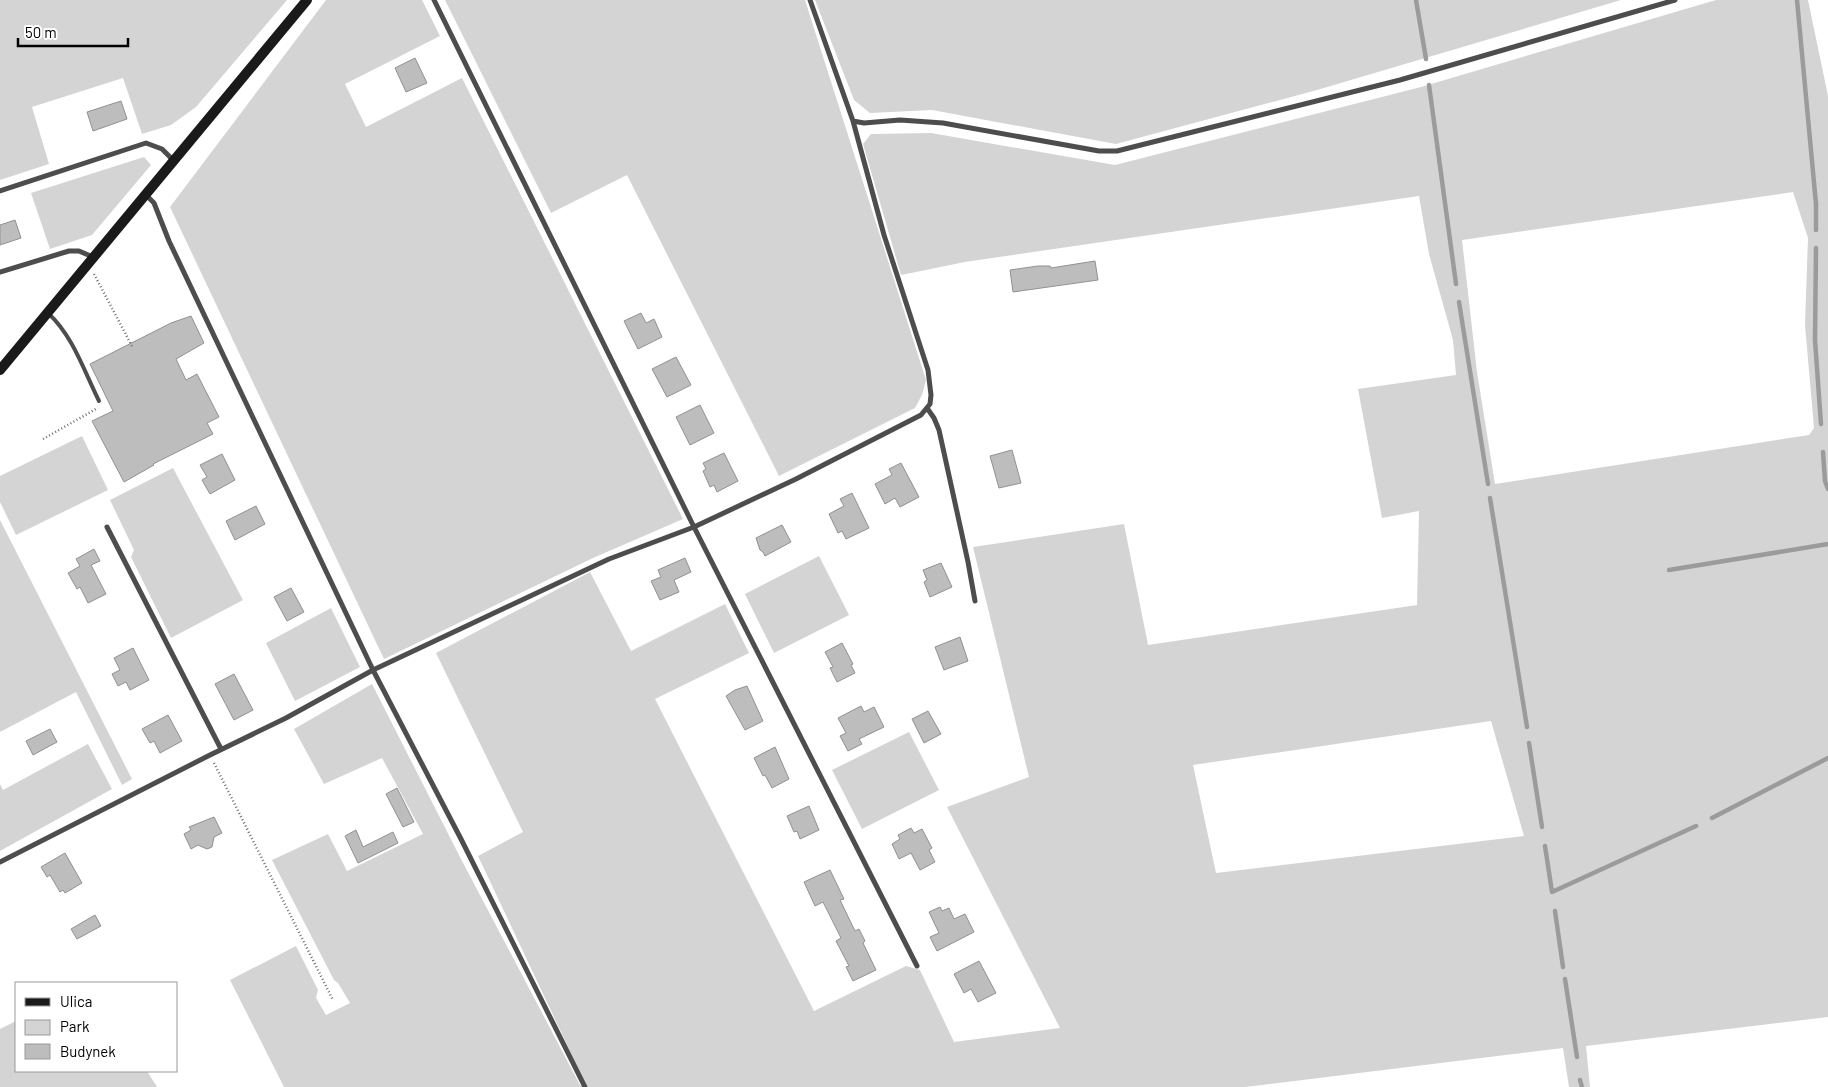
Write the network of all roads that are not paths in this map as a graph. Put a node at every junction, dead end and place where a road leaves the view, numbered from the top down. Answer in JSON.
{"nodes":[{"id":1,"x":307,"y":0,"type":"edge"},
{"id":2,"x":434,"y":0,"type":"edge"},
{"id":3,"x":810,"y":0,"type":"edge"},
{"id":4,"x":1675,"y":0,"type":"edge"},
{"id":5,"x":853,"y":121,"type":"junction"},
{"id":6,"x":173,"y":160,"type":"junction"},
{"id":7,"x":0,"y":191,"type":"edge"},
{"id":8,"x":146,"y":194,"type":"junction"},
{"id":9,"x":94,"y":257,"type":"junction"},
{"id":10,"x":0,"y":272,"type":"edge"},
{"id":11,"x":48,"y":312,"type":"junction"},
{"id":12,"x":0,"y":370,"type":"edge"},
{"id":13,"x":99,"y":401,"type":"road end"},
{"id":14,"x":927,"y":408,"type":"junction"},
{"id":15,"x":107,"y":527,"type":"dead end"},
{"id":16,"x":694,"y":527,"type":"junction"},
{"id":17,"x":975,"y":601,"type":"dead end"},
{"id":18,"x":373,"y":670,"type":"junction"},
{"id":19,"x":221,"y":750,"type":"junction"},
{"id":20,"x":0,"y":862,"type":"edge"},
{"id":21,"x":917,"y":966,"type":"dead end"},
{"id":22,"x":585,"y":1087,"type":"edge"}],
"edges":[{"from":1,"to":6,"type":"street"},
{"from":2,"to":16,"type":"street"},
{"from":3,"to":5,"type":"street"},
{"from":4,"to":5,"type":"street"},
{"from":5,"to":14,"type":"street"},
{"from":6,"to":7,"type":"street"},
{"from":6,"to":8,"type":"street"},
{"from":8,"to":9,"type":"street"},
{"from":8,"to":18,"type":"street"},
{"from":9,"to":10,"type":"street"},
{"from":9,"to":11,"type":"street"},
{"from":11,"to":12,"type":"street"},
{"from":11,"to":13,"type":"lane"},
{"from":14,"to":16,"type":"street"},
{"from":14,"to":17,"type":"street"},
{"from":15,"to":19,"type":"street"},
{"from":16,"to":18,"type":"street"},
{"from":16,"to":21,"type":"street"},
{"from":18,"to":19,"type":"street"},
{"from":18,"to":22,"type":"street"},
{"from":19,"to":20,"type":"street"}]}
